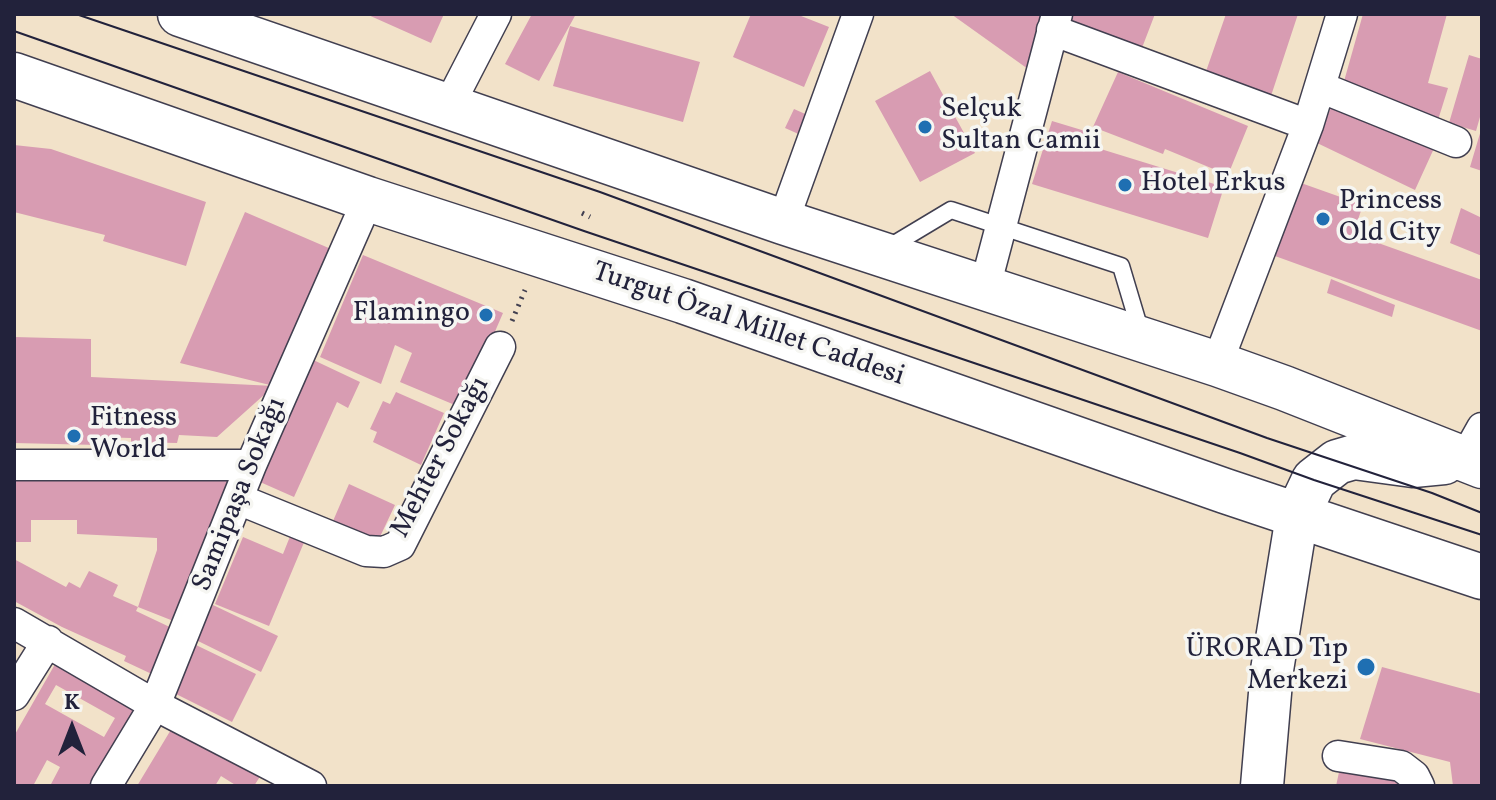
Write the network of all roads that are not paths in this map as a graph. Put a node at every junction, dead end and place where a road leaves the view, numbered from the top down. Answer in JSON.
{"nodes":[{"id":1,"x":496,"y":14,"type":"edge"},
{"id":2,"x":858,"y":14,"type":"edge"},
{"id":3,"x":1342,"y":14,"type":"edge"},
{"id":4,"x":192,"y":16,"type":"edge"},
{"id":5,"x":1054,"y":22,"type":"edge"},
{"id":6,"x":14,"y":75,"type":"edge"},
{"id":7,"x":1320,"y":87,"type":"junction"},
{"id":8,"x":448,"y":107,"type":"junction"},
{"id":9,"x":1308,"y":125,"type":"junction"},
{"id":10,"x":1456,"y":142,"type":"dead end"},
{"id":11,"x":368,"y":199,"type":"junction"},
{"id":12,"x":783,"y":222,"type":"junction"},
{"id":13,"x":1001,"y":226,"type":"junction"},
{"id":14,"x":878,"y":253,"type":"junction"},
{"id":15,"x":985,"y":287,"type":"junction"},
{"id":16,"x":1142,"y":339,"type":"junction"},
{"id":17,"x":500,"y":347,"type":"dead end"},
{"id":18,"x":1217,"y":364,"type":"junction"},
{"id":19,"x":1476,"y":451,"type":"edge"},
{"id":20,"x":14,"y":465,"type":"edge"},
{"id":21,"x":251,"y":465,"type":"junction"},
{"id":22,"x":238,"y":499,"type":"junction"},
{"id":23,"x":1297,"y":516,"type":"junction"},
{"id":24,"x":1482,"y":577,"type":"edge"},
{"id":25,"x":14,"y":623,"type":"edge"},
{"id":26,"x":48,"y":641,"type":"junction"},
{"id":27,"x":14,"y":695,"type":"edge"},
{"id":28,"x":155,"y":705,"type":"junction"},
{"id":29,"x":1338,"y":756,"type":"dead end"},
{"id":30,"x":308,"y":785,"type":"edge"},
{"id":31,"x":106,"y":786,"type":"edge"},
{"id":32,"x":1262,"y":786,"type":"edge"},
{"id":33,"x":1419,"y":786,"type":"edge"}],
"edges":[{"from":1,"to":8,"type":"street"},
{"from":2,"to":12,"type":"street"},
{"from":3,"to":7,"type":"street"},
{"from":4,"to":8,"type":"main road"},
{"from":5,"to":9,"type":"street"},
{"from":5,"to":13,"type":"street"},
{"from":6,"to":11,"type":"main road","name":"Turgut Özal Millet Caddesi"},
{"from":7,"to":9,"type":"street"},
{"from":7,"to":10,"type":"street"},
{"from":8,"to":12,"type":"main road"},
{"from":9,"to":18,"type":"street"},
{"from":11,"to":21,"type":"street","name":"Samipaşa Sokağı"},
{"from":11,"to":23,"type":"main road","name":"Turgut Özal Millet Caddesi"},
{"from":12,"to":14,"type":"main road"},
{"from":13,"to":14,"type":"lane"},
{"from":13,"to":15,"type":"street"},
{"from":13,"to":16,"type":"lane"},
{"from":14,"to":15,"type":"main road"},
{"from":15,"to":16,"type":"main road"},
{"from":16,"to":18,"type":"main road"},
{"from":17,"to":22,"type":"street","name":"Mehter Sokağı"},
{"from":18,"to":19,"type":"main road"},
{"from":19,"to":23,"type":"main road"},
{"from":20,"to":21,"type":"street"},
{"from":21,"to":22,"type":"street","name":"Samipaşa Sokağı"},
{"from":22,"to":28,"type":"street","name":"Samipaşa Sokağı"},
{"from":23,"to":24,"type":"main road","name":"Turgut Özal Millet Caddesi"},
{"from":23,"to":32,"type":"street"},
{"from":25,"to":26,"type":"street"},
{"from":26,"to":27,"type":"street"},
{"from":26,"to":28,"type":"street"},
{"from":28,"to":30,"type":"street"},
{"from":28,"to":31,"type":"street","name":"Samipaşa Sokağı"},
{"from":29,"to":33,"type":"street"}]}
